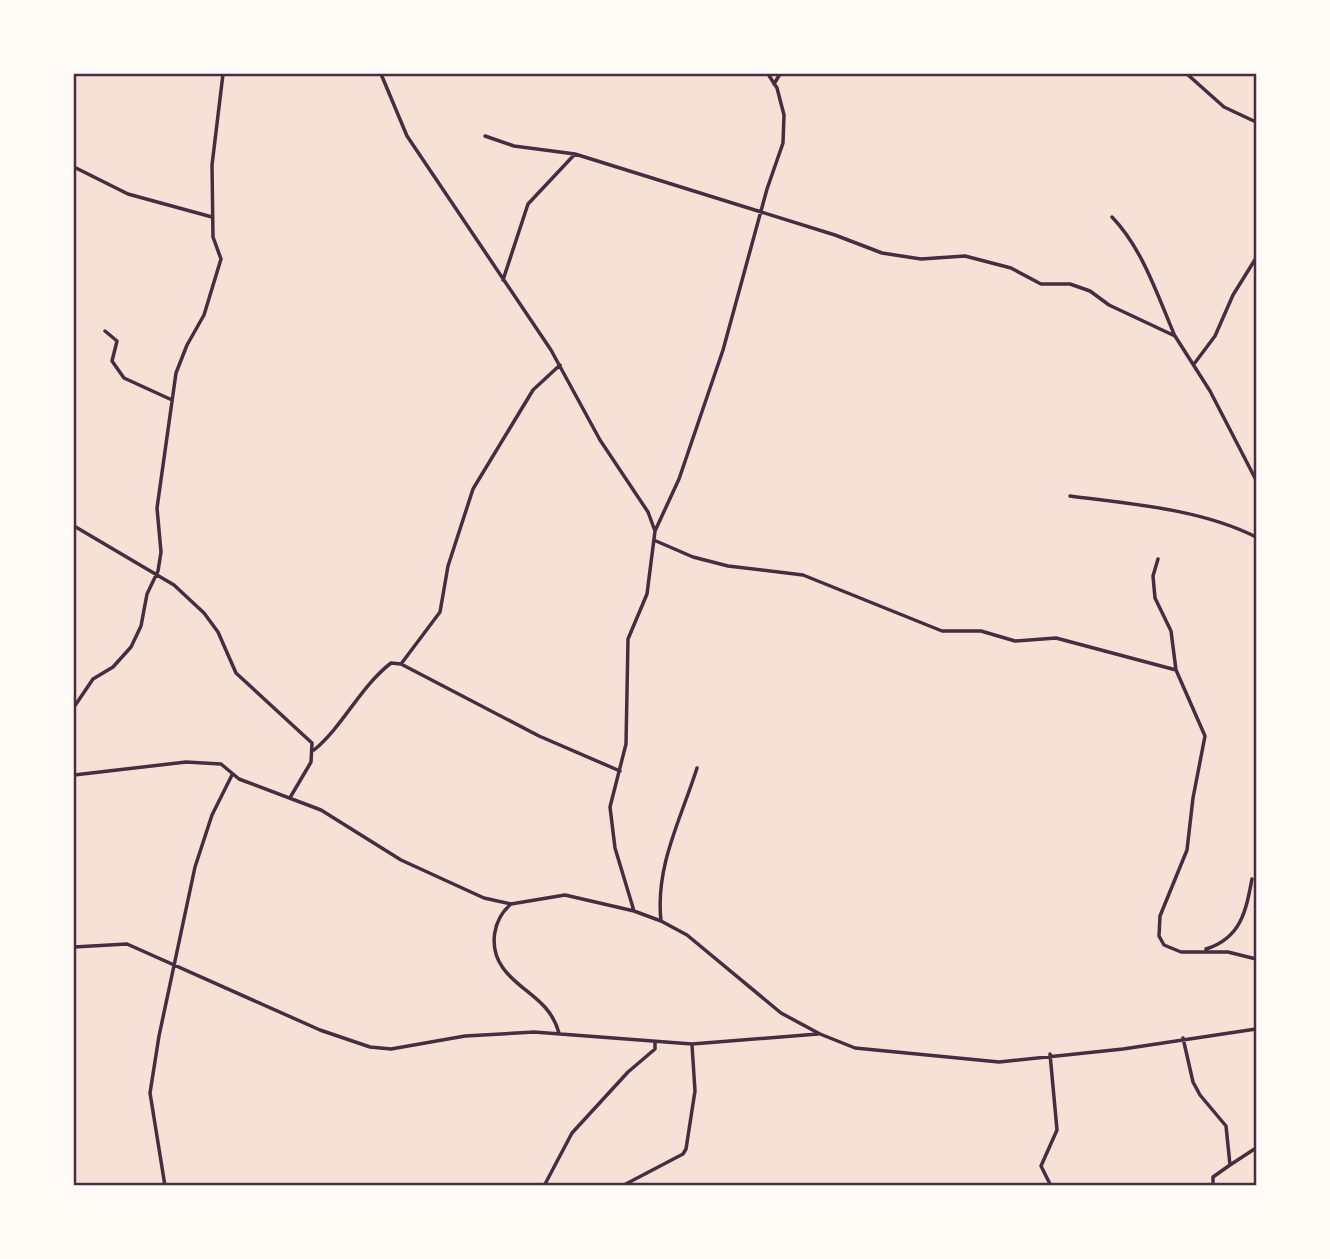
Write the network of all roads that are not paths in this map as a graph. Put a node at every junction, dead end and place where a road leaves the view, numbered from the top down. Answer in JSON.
{"nodes":[{"id":1,"x":223,"y":74,"type":"edge"},
{"id":2,"x":382,"y":74,"type":"edge"},
{"id":3,"x":768,"y":74,"type":"edge"},
{"id":4,"x":780,"y":74,"type":"edge"},
{"id":5,"x":1186,"y":74,"type":"edge"},
{"id":6,"x":775,"y":84,"type":"junction"},
{"id":7,"x":1256,"y":122,"type":"edge"},
{"id":8,"x":485,"y":136,"type":"dead end"},
{"id":9,"x":575,"y":154,"type":"junction"},
{"id":10,"x":74,"y":167,"type":"edge"},
{"id":11,"x":761,"y":214,"type":"junction"},
{"id":12,"x":212,"y":217,"type":"junction"},
{"id":13,"x":1112,"y":217,"type":"dead end"},
{"id":14,"x":1256,"y":261,"type":"edge"},
{"id":15,"x":503,"y":280,"type":"junction"},
{"id":16,"x":106,"y":331,"type":"dead end"},
{"id":17,"x":1175,"y":336,"type":"junction"},
{"id":18,"x":1194,"y":364,"type":"junction"},
{"id":19,"x":560,"y":365,"type":"junction"},
{"id":20,"x":172,"y":400,"type":"junction"},
{"id":21,"x":1256,"y":480,"type":"edge"},
{"id":22,"x":1070,"y":496,"type":"dead end"},
{"id":23,"x":74,"y":526,"type":"edge"},
{"id":24,"x":655,"y":531,"type":"junction"},
{"id":25,"x":1256,"y":537,"type":"edge"},
{"id":26,"x":656,"y":541,"type":"junction"},
{"id":27,"x":1158,"y":559,"type":"dead end"},
{"id":28,"x":157,"y":575,"type":"junction"},
{"id":29,"x":401,"y":664,"type":"junction"},
{"id":30,"x":1176,"y":670,"type":"junction"},
{"id":31,"x":74,"y":707,"type":"edge"},
{"id":32,"x":314,"y":750,"type":"junction"},
{"id":33,"x":697,"y":768,"type":"dead end"},
{"id":34,"x":620,"y":771,"type":"junction"},
{"id":35,"x":74,"y":775,"type":"edge"},
{"id":36,"x":232,"y":775,"type":"junction"},
{"id":37,"x":291,"y":796,"type":"junction"},
{"id":38,"x":1252,"y":879,"type":"dead end"},
{"id":39,"x":511,"y":904,"type":"junction"},
{"id":40,"x":634,"y":911,"type":"junction"},
{"id":41,"x":661,"y":921,"type":"junction"},
{"id":42,"x":74,"y":947,"type":"edge"},
{"id":43,"x":1204,"y":950,"type":"junction"},
{"id":44,"x":1256,"y":959,"type":"edge"},
{"id":45,"x":174,"y":967,"type":"junction"},
{"id":46,"x":1256,"y":1030,"type":"edge"},
{"id":47,"x":559,"y":1032,"type":"junction"},
{"id":48,"x":820,"y":1034,"type":"junction"},
{"id":49,"x":1183,"y":1038,"type":"junction"},
{"id":50,"x":655,"y":1043,"type":"junction"},
{"id":51,"x":692,"y":1044,"type":"junction"},
{"id":52,"x":1050,"y":1054,"type":"junction"},
{"id":53,"x":1256,"y":1148,"type":"edge"},
{"id":54,"x":1230,"y":1165,"type":"junction"},
{"id":55,"x":165,"y":1185,"type":"edge"},
{"id":56,"x":544,"y":1185,"type":"edge"},
{"id":57,"x":622,"y":1185,"type":"edge"},
{"id":58,"x":1051,"y":1185,"type":"edge"},
{"id":59,"x":1213,"y":1185,"type":"edge"}],
"edges":[{"from":1,"to":12,"type":"street"},
{"from":2,"to":15,"type":"street"},
{"from":3,"to":6,"type":"street"},
{"from":4,"to":6,"type":"street"},
{"from":5,"to":7,"type":"street"},
{"from":6,"to":11,"type":"street"},
{"from":8,"to":9,"type":"street"},
{"from":9,"to":11,"type":"street"},
{"from":9,"to":15,"type":"street"},
{"from":10,"to":12,"type":"street"},
{"from":11,"to":17,"type":"street"},
{"from":11,"to":24,"type":"street"},
{"from":12,"to":20,"type":"street"},
{"from":13,"to":17,"type":"street"},
{"from":14,"to":18,"type":"street"},
{"from":15,"to":19,"type":"street"},
{"from":16,"to":20,"type":"street"},
{"from":17,"to":18,"type":"street"},
{"from":18,"to":21,"type":"street"},
{"from":19,"to":24,"type":"street"},
{"from":19,"to":29,"type":"street"},
{"from":20,"to":28,"type":"street"},
{"from":22,"to":25,"type":"street"},
{"from":23,"to":28,"type":"street"},
{"from":24,"to":26,"type":"street"},
{"from":26,"to":30,"type":"street"},
{"from":26,"to":34,"type":"street"},
{"from":27,"to":30,"type":"street"},
{"from":28,"to":31,"type":"street"},
{"from":28,"to":32,"type":"street"},
{"from":29,"to":32,"type":"street"},
{"from":29,"to":34,"type":"street"},
{"from":30,"to":43,"type":"street"},
{"from":32,"to":37,"type":"street"},
{"from":33,"to":41,"type":"street"},
{"from":34,"to":40,"type":"street"},
{"from":35,"to":36,"type":"street"},
{"from":36,"to":37,"type":"street"},
{"from":36,"to":45,"type":"street"},
{"from":37,"to":39,"type":"street"},
{"from":38,"to":43,"type":"street"},
{"from":39,"to":40,"type":"street"},
{"from":39,"to":47,"type":"street"},
{"from":40,"to":41,"type":"street"},
{"from":41,"to":48,"type":"street"},
{"from":42,"to":45,"type":"street"},
{"from":43,"to":44,"type":"street"},
{"from":45,"to":47,"type":"street"},
{"from":45,"to":55,"type":"street"},
{"from":46,"to":49,"type":"street"},
{"from":47,"to":50,"type":"street"},
{"from":48,"to":51,"type":"street"},
{"from":48,"to":52,"type":"street"},
{"from":49,"to":52,"type":"street"},
{"from":49,"to":54,"type":"street"},
{"from":50,"to":51,"type":"street"},
{"from":50,"to":56,"type":"street"},
{"from":51,"to":57,"type":"street"},
{"from":52,"to":58,"type":"street"},
{"from":53,"to":54,"type":"street"},
{"from":54,"to":59,"type":"street"}]}
